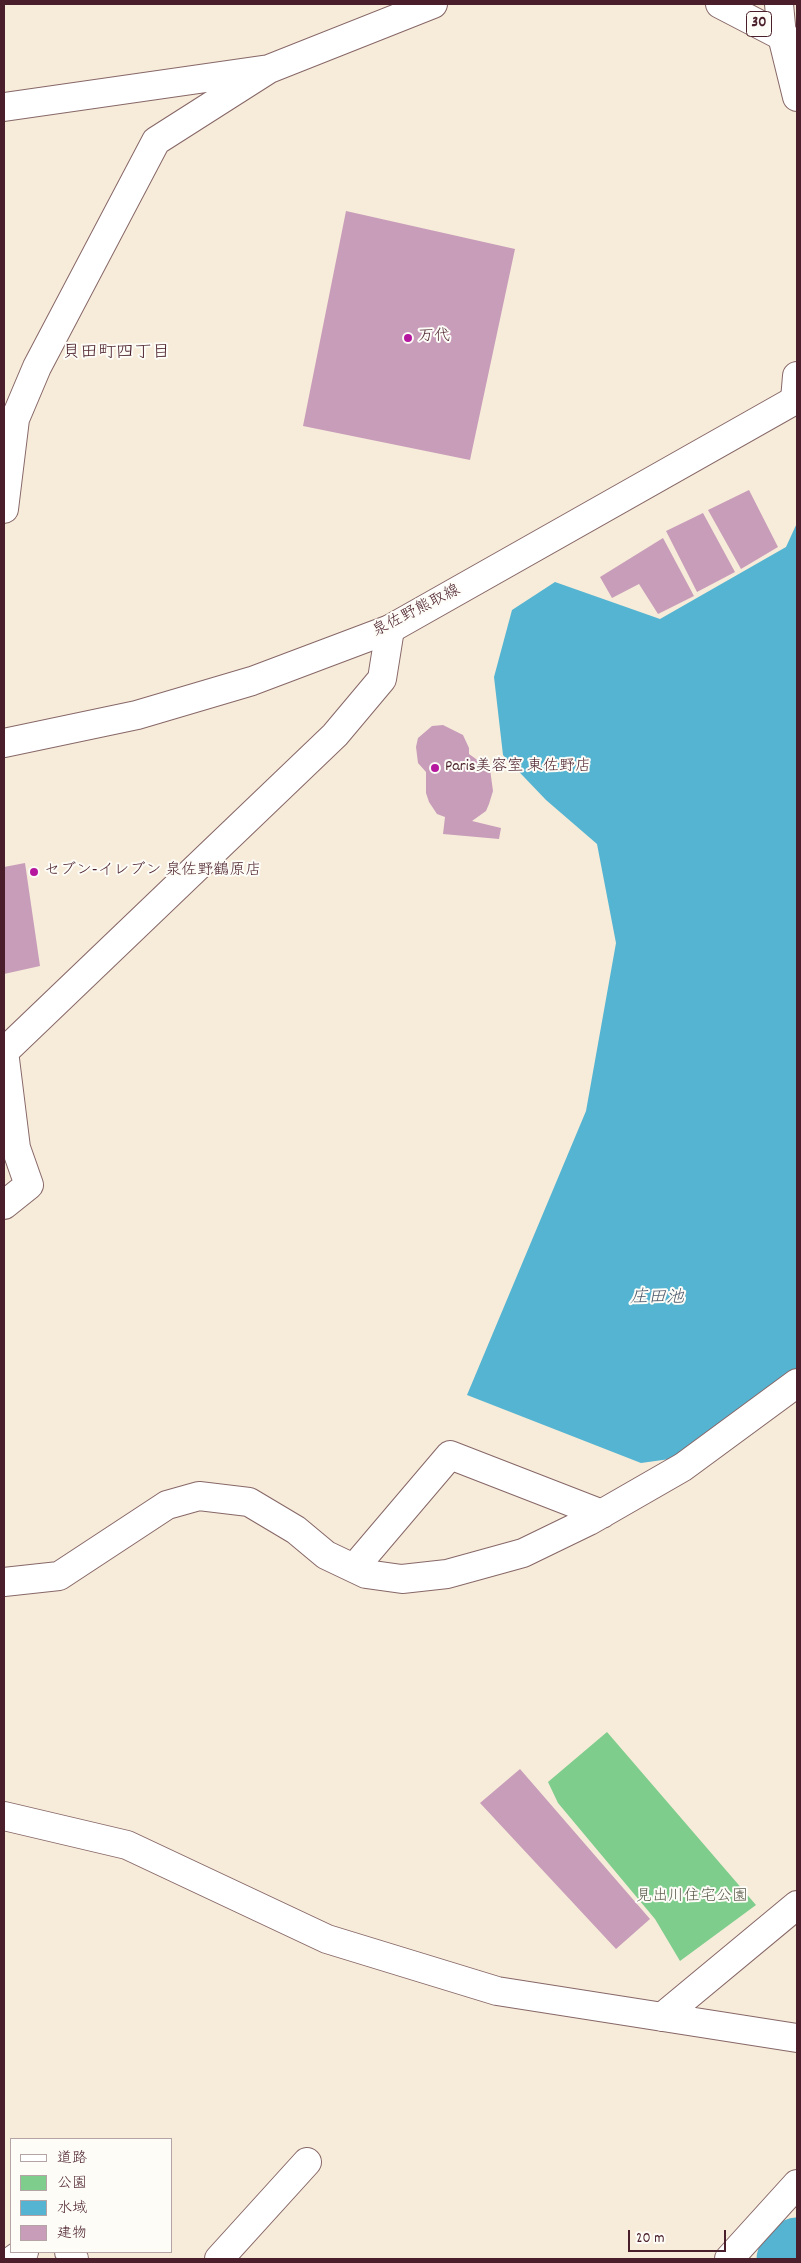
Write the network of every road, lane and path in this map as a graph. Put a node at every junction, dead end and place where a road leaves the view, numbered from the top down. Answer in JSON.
{"nodes":[{"id":1,"x":433,"y":4,"type":"edge"},
{"id":2,"x":720,"y":4,"type":"edge"},
{"id":3,"x":778,"y":4,"type":"edge"},
{"id":4,"x":790,"y":40,"type":"edge"},
{"id":5,"x":269,"y":69,"type":"junction"},
{"id":6,"x":797,"y":97,"type":"edge"},
{"id":7,"x":4,"y":107,"type":"edge"},
{"id":8,"x":796,"y":392,"type":"edge"},
{"id":9,"x":4,"y":509,"type":"edge"},
{"id":10,"x":390,"y":629,"type":"junction"},
{"id":11,"x":4,"y":743,"type":"edge"},
{"id":12,"x":7,"y":1041,"type":"edge"},
{"id":13,"x":4,"y":1205,"type":"edge"},
{"id":14,"x":797,"y":1383,"type":"edge"},
{"id":15,"x":602,"y":1514,"type":"junction"},
{"id":16,"x":354,"y":1568,"type":"junction"},
{"id":17,"x":4,"y":1582,"type":"edge"},
{"id":18,"x":4,"y":1816,"type":"edge"},
{"id":19,"x":797,"y":1905,"type":"edge"},
{"id":20,"x":662,"y":2017,"type":"junction"},
{"id":21,"x":797,"y":2038,"type":"edge"},
{"id":22,"x":307,"y":2162,"type":"dead end"},
{"id":23,"x":797,"y":2184,"type":"edge"},
{"id":24,"x":219,"y":2259,"type":"edge"},
{"id":25,"x":730,"y":2259,"type":"edge"}],
"edges":[{"from":1,"to":5,"type":"street"},
{"from":2,"to":4,"type":"street","number":"30"},
{"from":3,"to":4,"type":"street"},
{"from":4,"to":6,"type":"street"},
{"from":5,"to":7,"type":"street"},
{"from":5,"to":9,"type":"street"},
{"from":8,"to":10,"type":"street","name":"泉佐野熊取線"},
{"from":10,"to":11,"type":"street","name":"泉佐野熊取線"},
{"from":10,"to":12,"type":"street"},
{"from":12,"to":13,"type":"street"},
{"from":14,"to":15,"type":"street"},
{"from":15,"to":16,"type":"street"},
{"from":15,"to":16,"type":"street"},
{"from":16,"to":17,"type":"street"},
{"from":18,"to":20,"type":"street"},
{"from":19,"to":20,"type":"street"},
{"from":20,"to":21,"type":"street"},
{"from":22,"to":24,"type":"street"},
{"from":23,"to":25,"type":"street"}]}
